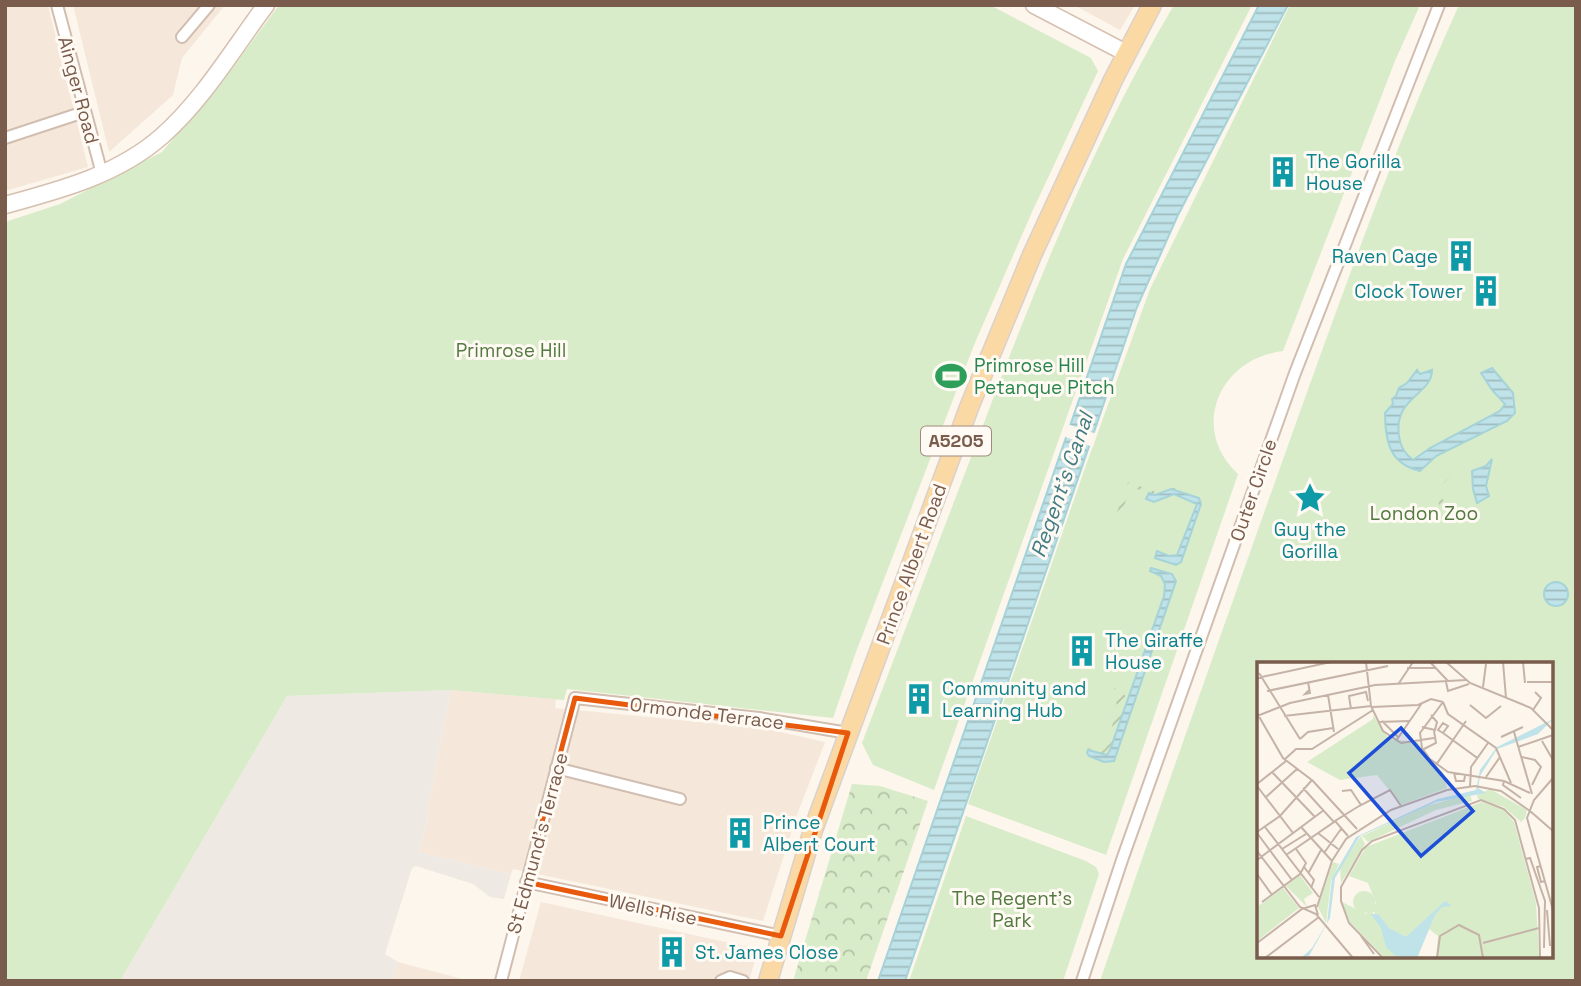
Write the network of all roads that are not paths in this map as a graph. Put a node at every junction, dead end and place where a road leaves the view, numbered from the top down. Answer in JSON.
{"nodes":[{"id":1,"x":57,"y":5,"type":"edge"},
{"id":2,"x":209,"y":5,"type":"edge"},
{"id":3,"x":266,"y":5,"type":"edge"},
{"id":4,"x":1034,"y":5,"type":"edge"},
{"id":5,"x":1152,"y":5,"type":"edge"},
{"id":6,"x":1438,"y":5,"type":"edge"},
{"id":7,"x":183,"y":37,"type":"dead end"},
{"id":8,"x":1126,"y":53,"type":"junction"},
{"id":9,"x":84,"y":112,"type":"junction"},
{"id":10,"x":5,"y":138,"type":"edge"},
{"id":11,"x":102,"y":174,"type":"junction"},
{"id":12,"x":5,"y":205,"type":"edge"},
{"id":13,"x":573,"y":706,"type":"joint"},
{"id":14,"x":848,"y":733,"type":"junction"},
{"id":15,"x":556,"y":768,"type":"junction"},
{"id":16,"x":680,"y":799,"type":"dead end"},
{"id":17,"x":526,"y":882,"type":"junction"},
{"id":18,"x":781,"y":936,"type":"junction"},
{"id":19,"x":501,"y":981,"type":"edge"},
{"id":20,"x":721,"y":981,"type":"edge"},
{"id":21,"x":743,"y":981,"type":"edge"},
{"id":22,"x":768,"y":981,"type":"edge"},
{"id":23,"x":1082,"y":981,"type":"edge"}],
"edges":[{"from":1,"to":9,"type":"street","name":"Ainger Road"},
{"from":2,"to":7,"type":"street"},
{"from":3,"to":11,"type":"street"},
{"from":4,"to":8,"type":"street"},
{"from":5,"to":8,"type":"main road","name":"Prince Albert Road","number":"A5205"},
{"from":6,"to":23,"type":"street","name":"Outer Circle"},
{"from":8,"to":14,"type":"main road","name":"Prince Albert Road","number":"A5205"},
{"from":9,"to":10,"type":"street"},
{"from":9,"to":11,"type":"street","name":"Ainger Road"},
{"from":11,"to":12,"type":"street"},
{"from":13,"to":14,"type":"street","name":"Ormonde Terrace"},
{"from":13,"to":15,"type":"street","name":"St Edmund's Terrace"},
{"from":14,"to":18,"type":"main road","name":"Prince Albert Road","number":"A5205"},
{"from":15,"to":16,"type":"street"},
{"from":15,"to":17,"type":"street","name":"St Edmund's Terrace"},
{"from":17,"to":18,"type":"street","name":"Wells Rise"},
{"from":17,"to":19,"type":"street","name":"St Edmund's Terrace"},
{"from":18,"to":22,"type":"main road","name":"Prince Albert Road","number":"A5205"},
{"from":20,"to":21,"type":"street"}]}
